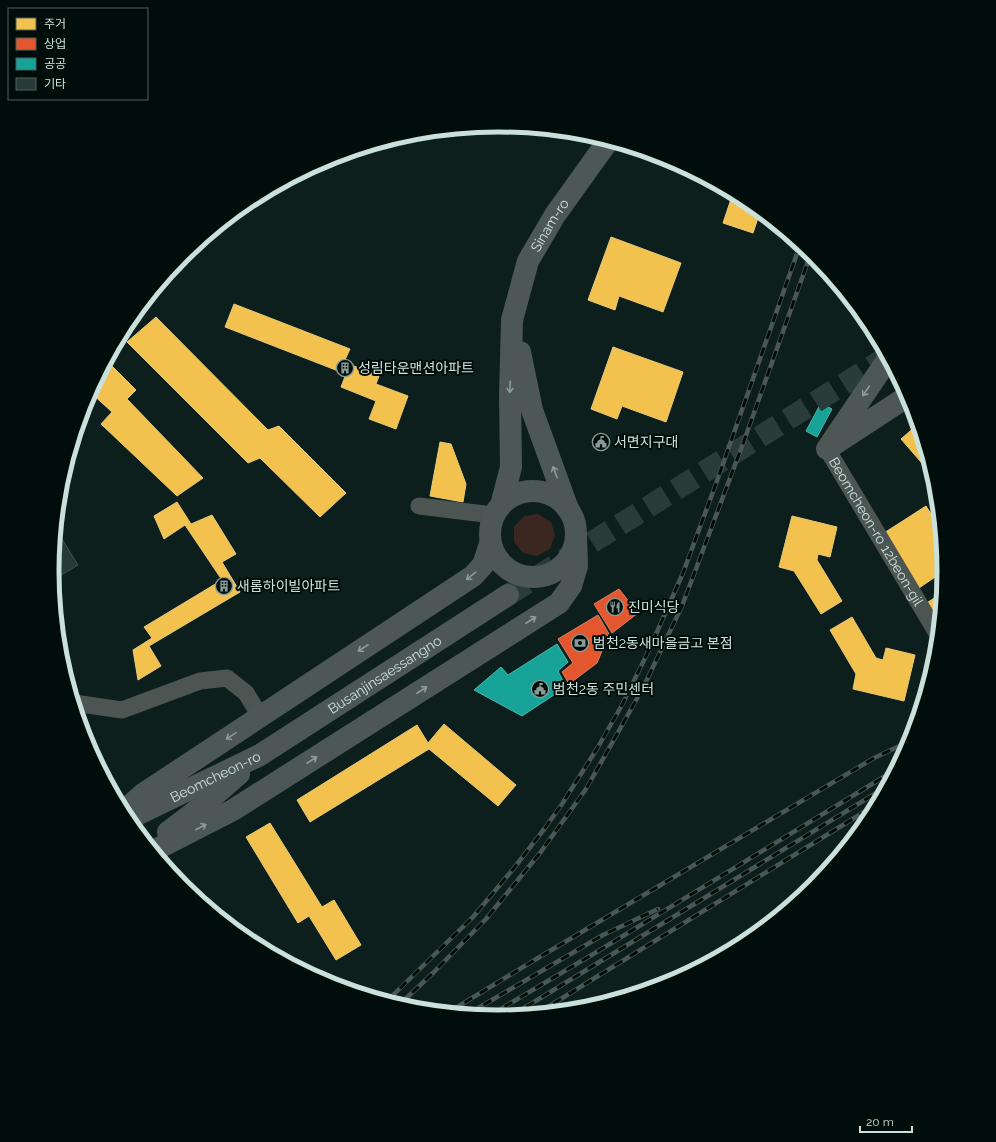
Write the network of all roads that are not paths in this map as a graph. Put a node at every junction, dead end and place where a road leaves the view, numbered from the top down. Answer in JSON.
{"nodes":[{"id":1,"x":605,"y":145,"type":"edge"},
{"id":2,"x":512,"y":320,"type":"junction"},
{"id":3,"x":885,"y":364,"type":"edge"},
{"id":4,"x":902,"y":400,"type":"edge"},
{"id":5,"x":827,"y":449,"type":"junction"},
{"id":6,"x":419,"y":506,"type":"dead end"},
{"id":7,"x":498,"y":508,"type":"junction"},
{"id":8,"x":568,"y":509,"type":"junction"},
{"id":9,"x":576,"y":536,"type":"junction"},
{"id":10,"x":490,"y":544,"type":"junction"},
{"id":11,"x":508,"y":595,"type":"tunnel mouth"},
{"id":12,"x":933,"y":627,"type":"edge"},
{"id":13,"x":80,"y":704,"type":"edge"},
{"id":14,"x":260,"y":716,"type":"junction"},
{"id":15,"x":260,"y":754,"type":"junction"},
{"id":16,"x":128,"y":807,"type":"edge"},
{"id":17,"x":134,"y":816,"type":"edge"},
{"id":18,"x":154,"y":843,"type":"edge"},
{"id":19,"x":158,"y":848,"type":"edge"}],
"edges":[{"from":1,"to":2,"type":"main road","name":"Sinam-ro"},
{"from":2,"to":7,"type":"main road","one_way":true},
{"from":8,"to":2,"type":"main road","one_way":true},
{"from":3,"to":5,"type":"main road","one_way":true},
{"from":4,"to":5,"type":"main road"},
{"from":5,"to":12,"type":"street","name":"Beomcheon-ro 12beon-gil"},
{"from":6,"to":7,"type":"street"},
{"from":7,"to":8,"type":"main road"},
{"from":7,"to":10,"type":"main road"},
{"from":8,"to":9,"type":"main road"},
{"from":9,"to":10,"type":"main road"},
{"from":19,"to":9,"type":"main road","one_way":true},
{"from":10,"to":14,"type":"main road","one_way":true},
{"from":11,"to":15,"type":"main road","name":"Busanjinsaessangno"},
{"from":13,"to":14,"type":"street"},
{"from":14,"to":16,"type":"main road","one_way":true},
{"from":15,"to":17,"type":"main road","name":"Beomcheon-ro"},
{"from":15,"to":18,"type":"main road","name":"Beomcheon-ro"}]}
